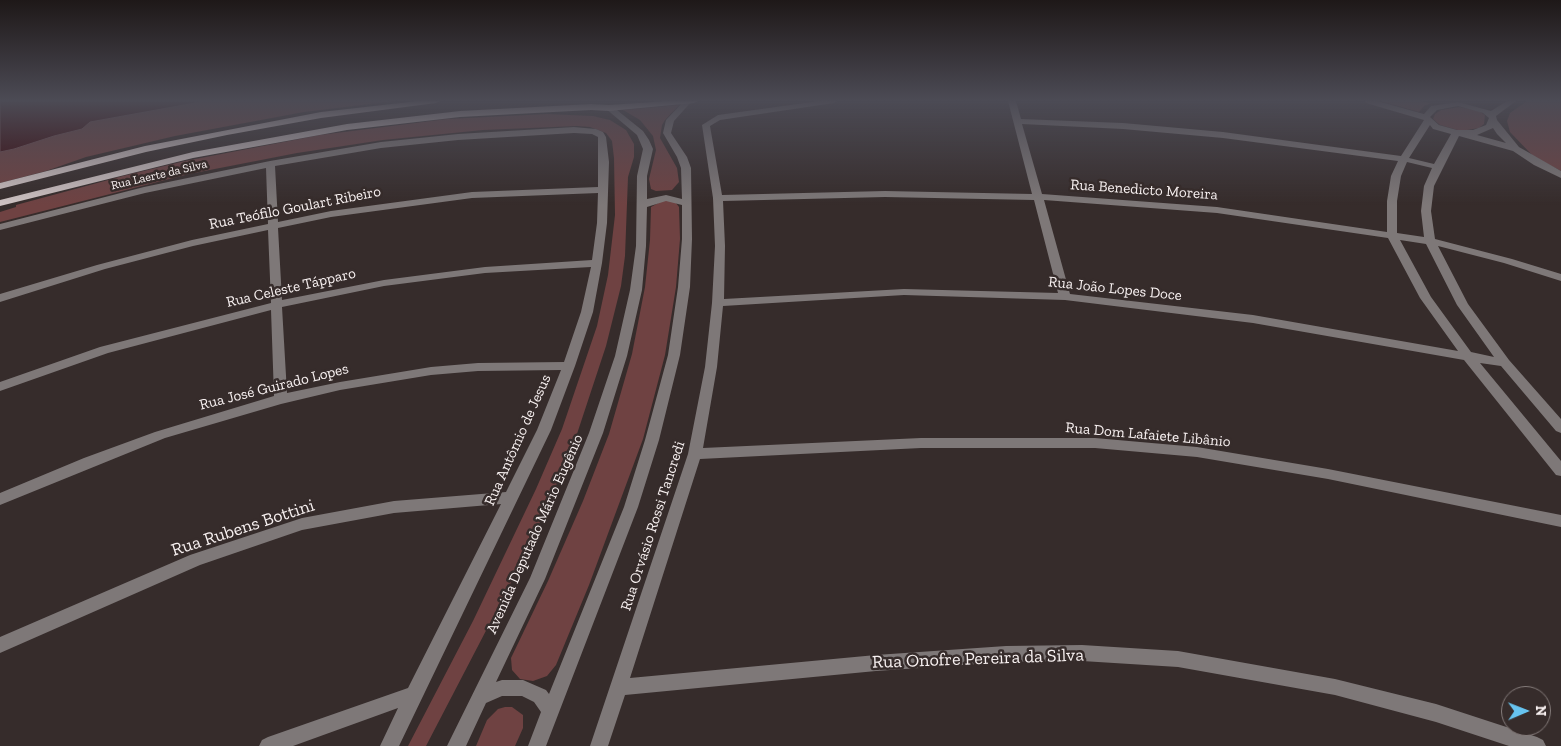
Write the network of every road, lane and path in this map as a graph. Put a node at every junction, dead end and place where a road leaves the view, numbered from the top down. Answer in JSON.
{"nodes":[{"id":1,"x":210,"y":136,"type":"edge"},
{"id":2,"x":299,"y":136,"type":"edge"},
{"id":3,"x":462,"y":136,"type":"edge"},
{"id":4,"x":601,"y":136,"type":"edge"},
{"id":5,"x":641,"y":136,"type":"edge"},
{"id":6,"x":669,"y":136,"type":"edge"},
{"id":7,"x":707,"y":136,"type":"edge"},
{"id":8,"x":1022,"y":136,"type":"edge"},
{"id":9,"x":1229,"y":136,"type":"edge"},
{"id":10,"x":1417,"y":136,"type":"edge"},
{"id":11,"x":1458,"y":136,"type":"edge"},
{"id":12,"x":1470,"y":136,"type":"edge"},
{"id":13,"x":1504,"y":136,"type":"edge"},
{"id":14,"x":1516,"y":149,"type":"junction"},
{"id":15,"x":1404,"y":158,"type":"junction"},
{"id":16,"x":270,"y":164,"type":"junction"},
{"id":17,"x":1437,"y":167,"type":"junction"},
{"id":18,"x":1561,"y":175,"type":"edge"},
{"id":19,"x":0,"y":186,"type":"edge"},
{"id":20,"x":686,"y":187,"type":"junction"},
{"id":21,"x":642,"y":189,"type":"junction"},
{"id":22,"x":603,"y":190,"type":"junction"},
{"id":23,"x":1038,"y":197,"type":"junction"},
{"id":24,"x":718,"y":198,"type":"junction"},
{"id":25,"x":0,"y":203,"type":"edge"},
{"id":26,"x":686,"y":203,"type":"junction"},
{"id":27,"x":642,"y":205,"type":"junction"},
{"id":28,"x":273,"y":226,"type":"junction"},
{"id":29,"x":0,"y":227,"type":"edge"},
{"id":30,"x":1392,"y":235,"type":"junction"},
{"id":31,"x":1430,"y":242,"type":"junction"},
{"id":32,"x":597,"y":263,"type":"junction"},
{"id":33,"x":1561,"y":278,"type":"edge"},
{"id":34,"x":1065,"y":297,"type":"junction"},
{"id":35,"x":0,"y":298,"type":"edge"},
{"id":36,"x":718,"y":303,"type":"junction"},
{"id":37,"x":277,"y":305,"type":"junction"},
{"id":38,"x":1467,"y":355,"type":"junction"},
{"id":39,"x":1505,"y":363,"type":"junction"},
{"id":40,"x":569,"y":366,"type":"junction"},
{"id":41,"x":0,"y":387,"type":"edge"},
{"id":42,"x":281,"y":399,"type":"junction"},
{"id":43,"x":1561,"y":428,"type":"edge"},
{"id":44,"x":695,"y":454,"type":"junction"},
{"id":45,"x":1561,"y":471,"type":"edge"},
{"id":46,"x":511,"y":497,"type":"junction"},
{"id":47,"x":0,"y":499,"type":"edge"},
{"id":48,"x":1561,"y":521,"type":"edge"},
{"id":49,"x":0,"y":646,"type":"edge"},
{"id":50,"x":618,"y":687,"type":"junction"},
{"id":51,"x":416,"y":694,"type":"junction"},
{"id":52,"x":479,"y":697,"type":"junction"},
{"id":53,"x":551,"y":711,"type":"junction"},
{"id":54,"x":268,"y":746,"type":"edge"},
{"id":55,"x":389,"y":746,"type":"edge"},
{"id":56,"x":456,"y":746,"type":"edge"},
{"id":57,"x":537,"y":746,"type":"edge"},
{"id":58,"x":599,"y":746,"type":"edge"},
{"id":59,"x":1537,"y":746,"type":"edge"}],
"edges":[{"from":1,"to":19,"type":"main road"},
{"from":2,"to":25,"type":"main road"},
{"from":3,"to":16,"type":"street","name":"Rua Laerte da Silva"},
{"from":4,"to":22,"type":"street","name":"Rua Antômio de Jesus"},
{"from":5,"to":21,"type":"street","name":"Avenida Deputado Mário Eugênio"},
{"from":6,"to":20,"type":"street"},
{"from":7,"to":24,"type":"street","name":"Rua Orvásio Rossi Tancredi"},
{"from":8,"to":23,"type":"street"},
{"from":9,"to":15,"type":"street"},
{"from":10,"to":15,"type":"street"},
{"from":11,"to":17,"type":"street"},
{"from":12,"to":14,"type":"street"},
{"from":13,"to":14,"type":"street"},
{"from":14,"to":18,"type":"street"},
{"from":15,"to":17,"type":"street"},
{"from":15,"to":30,"type":"street"},
{"from":16,"to":28,"type":"street"},
{"from":16,"to":29,"type":"street","name":"Rua Laerte da Silva"},
{"from":17,"to":31,"type":"street"},
{"from":20,"to":21,"type":"street"},
{"from":20,"to":26,"type":"street"},
{"from":21,"to":27,"type":"street","name":"Avenida Deputado Mário Eugênio"},
{"from":22,"to":28,"type":"street","name":"Rua Teófilo Goulart Ribeiro"},
{"from":22,"to":32,"type":"street","name":"Rua Antômio de Jesus"},
{"from":23,"to":24,"type":"street","name":"Rua Benedicto Moreira"},
{"from":23,"to":30,"type":"street","name":"Rua Benedicto Moreira"},
{"from":23,"to":34,"type":"street"},
{"from":24,"to":36,"type":"street","name":"Rua Orvásio Rossi Tancredi"},
{"from":26,"to":27,"type":"street"},
{"from":26,"to":53,"type":"street"},
{"from":27,"to":52,"type":"street","name":"Avenida Deputado Mário Eugênio"},
{"from":28,"to":35,"type":"street","name":"Rua Teófilo Goulart Ribeiro"},
{"from":28,"to":37,"type":"street"},
{"from":30,"to":31,"type":"street","name":"Rua Benedicto Moreira"},
{"from":30,"to":38,"type":"street"},
{"from":31,"to":33,"type":"street","name":"Rua Benedicto Moreira"},
{"from":31,"to":39,"type":"street"},
{"from":32,"to":37,"type":"street","name":"Rua Celeste Tápparo"},
{"from":32,"to":40,"type":"street","name":"Rua Antômio de Jesus"},
{"from":34,"to":36,"type":"street","name":"Rua João Lopes Doce"},
{"from":34,"to":38,"type":"street","name":"Rua João Lopes Doce"},
{"from":36,"to":44,"type":"street","name":"Rua Orvásio Rossi Tancredi"},
{"from":37,"to":41,"type":"street","name":"Rua Celeste Tápparo"},
{"from":37,"to":42,"type":"street"},
{"from":38,"to":39,"type":"street","name":"Rua João Lopes Doce"},
{"from":38,"to":45,"type":"street"},
{"from":39,"to":43,"type":"street"},
{"from":40,"to":42,"type":"street","name":"Rua José Guirado Lopes"},
{"from":40,"to":46,"type":"street","name":"Rua Antômio de Jesus"},
{"from":42,"to":47,"type":"street","name":"Rua José Guirado Lopes"},
{"from":44,"to":48,"type":"street","name":"Rua Dom Lafaiete Libânio"},
{"from":44,"to":50,"type":"street","name":"Rua Orvásio Rossi Tancredi"},
{"from":46,"to":49,"type":"street","name":"Rua Rubens Bottini"},
{"from":46,"to":51,"type":"street","name":"Rua Antômio de Jesus"},
{"from":50,"to":58,"type":"street","name":"Rua Orvásio Rossi Tancredi"},
{"from":50,"to":59,"type":"street","name":"Rua Onofre Pereira da Silva"},
{"from":51,"to":54,"type":"street"},
{"from":51,"to":55,"type":"street","name":"Rua Antômio de Jesus"},
{"from":52,"to":53,"type":"street"},
{"from":52,"to":56,"type":"street","name":"Avenida Deputado Mário Eugênio"},
{"from":53,"to":57,"type":"street"}]}
